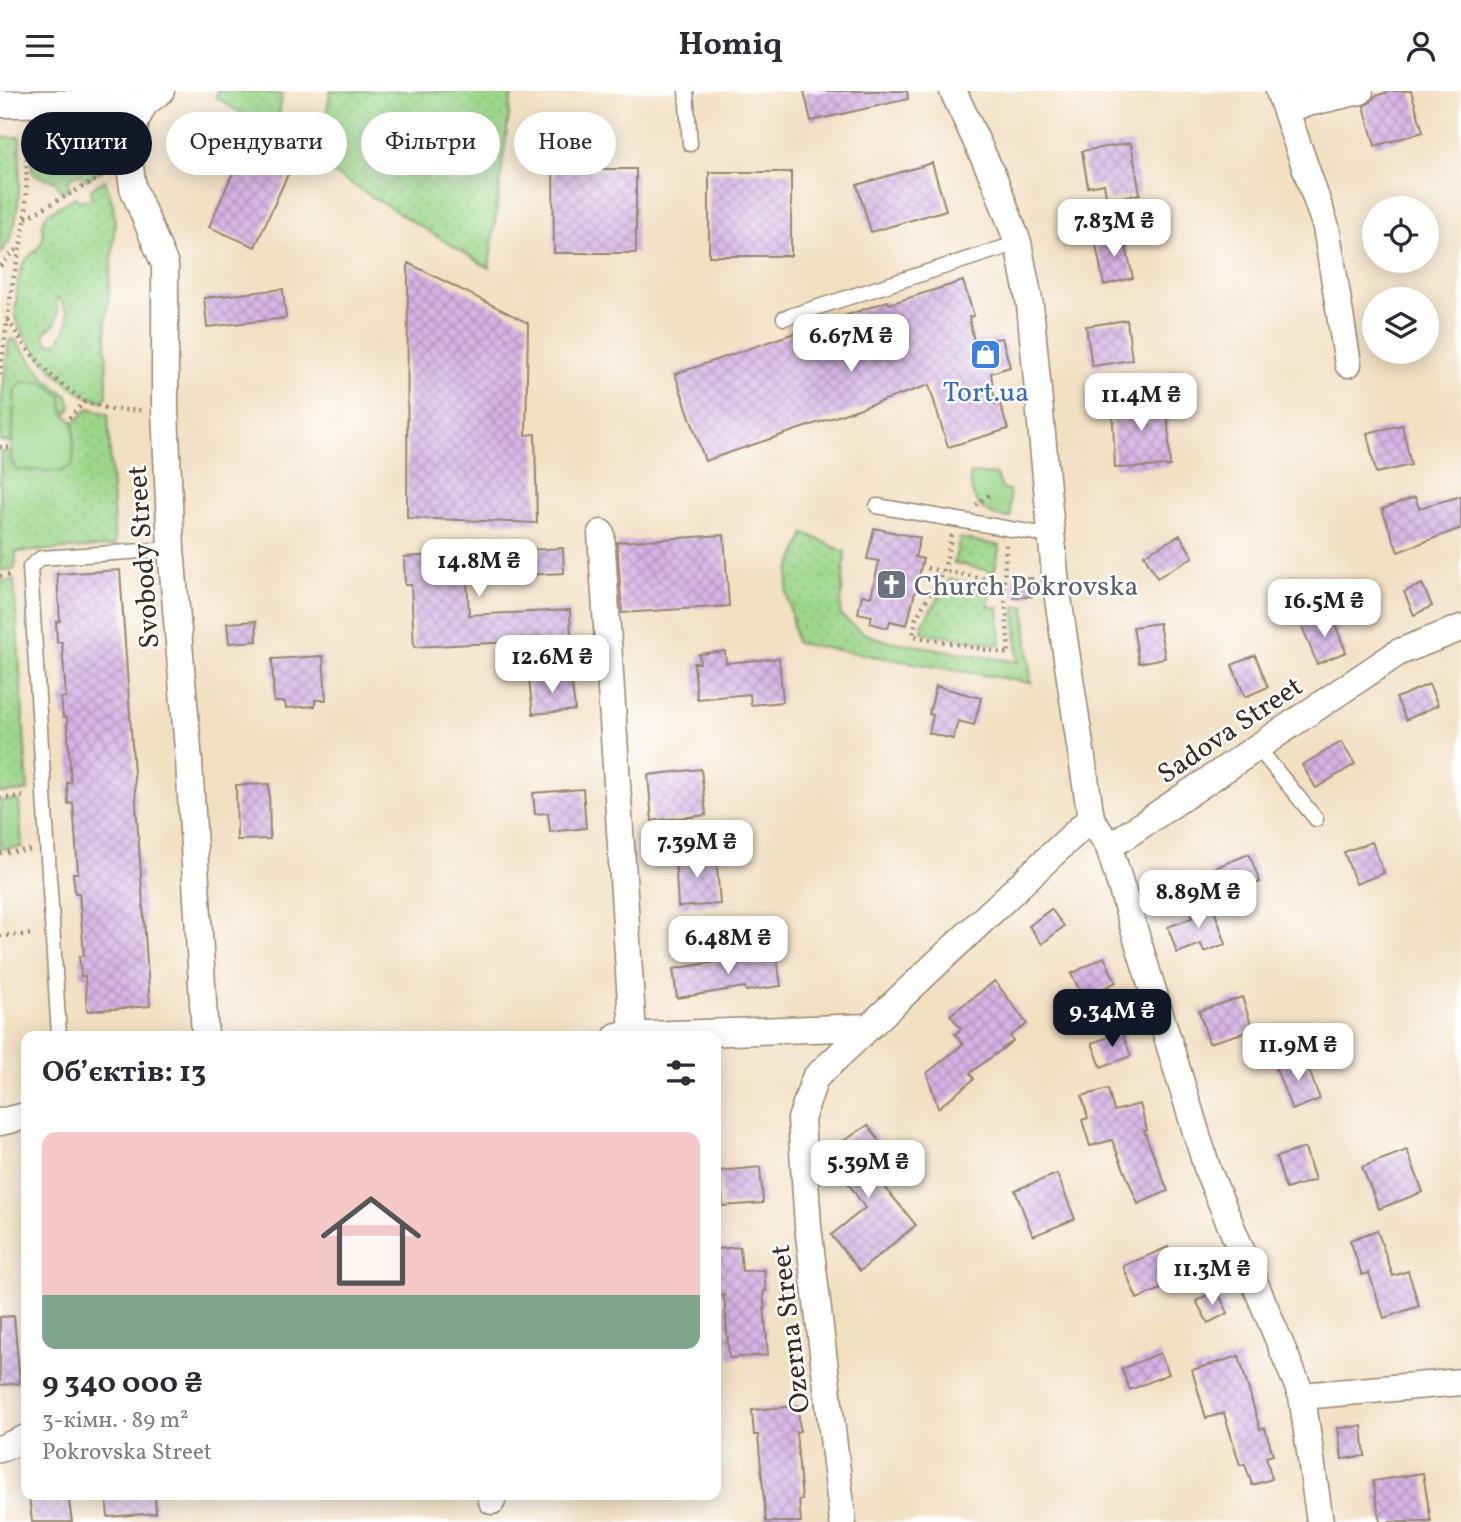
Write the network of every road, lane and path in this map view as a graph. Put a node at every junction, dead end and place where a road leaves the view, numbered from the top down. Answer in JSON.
{"nodes":[{"id":1,"x":687,"y":91,"type":"edge"},
{"id":2,"x":953,"y":91,"type":"edge"},
{"id":3,"x":1360,"y":91,"type":"edge"},
{"id":4,"x":153,"y":97,"type":"edge"},
{"id":5,"x":1283,"y":100,"type":"edge"},
{"id":6,"x":0,"y":104,"type":"edge"},
{"id":7,"x":28,"y":104,"type":"junction"},
{"id":8,"x":28,"y":112,"type":"edge"},
{"id":9,"x":142,"y":112,"type":"edge"},
{"id":10,"x":13,"y":131,"type":"dead end"},
{"id":11,"x":21,"y":131,"type":"edge"},
{"id":12,"x":690,"y":144,"type":"dead end"},
{"id":13,"x":26,"y":175,"type":"edge"},
{"id":14,"x":91,"y":175,"type":"edge"},
{"id":15,"x":133,"y":175,"type":"edge"},
{"id":16,"x":26,"y":218,"type":"junction"},
{"id":17,"x":1018,"y":243,"type":"junction"},
{"id":18,"x":20,"y":246,"type":"junction"},
{"id":19,"x":0,"y":266,"type":"edge"},
{"id":20,"x":784,"y":318,"type":"dead end"},
{"id":21,"x":8,"y":319,"type":"junction"},
{"id":22,"x":1348,"y":364,"type":"dead end"},
{"id":23,"x":0,"y":375,"type":"edge"},
{"id":24,"x":85,"y":402,"type":"junction"},
{"id":25,"x":165,"y":409,"type":"junction"},
{"id":26,"x":69,"y":418,"type":"dead end"},
{"id":27,"x":0,"y":447,"type":"edge"},
{"id":28,"x":12,"y":448,"type":"dead end"},
{"id":29,"x":877,"y":506,"type":"dead end"},
{"id":30,"x":1006,"y":529,"type":"junction"},
{"id":31,"x":601,"y":533,"type":"dead end"},
{"id":32,"x":1052,"y":536,"type":"junction"},
{"id":33,"x":171,"y":549,"type":"junction"},
{"id":34,"x":927,"y":568,"type":"dead end"},
{"id":35,"x":944,"y":570,"type":"junction"},
{"id":36,"x":1004,"y":582,"type":"junction"},
{"id":37,"x":1013,"y":589,"type":"dead end"},
{"id":38,"x":1004,"y":590,"type":"junction"},
{"id":39,"x":1461,"y":628,"type":"edge"},
{"id":40,"x":1258,"y":748,"type":"junction"},
{"id":41,"x":44,"y":795,"type":"junction"},
{"id":42,"x":0,"y":798,"type":"edge"},
{"id":43,"x":1091,"y":818,"type":"junction"},
{"id":44,"x":1315,"y":819,"type":"dead end"},
{"id":45,"x":1109,"y":847,"type":"junction"},
{"id":46,"x":49,"y":849,"type":"junction"},
{"id":47,"x":0,"y":853,"type":"edge"},
{"id":48,"x":53,"y":933,"type":"junction"},
{"id":49,"x":0,"y":936,"type":"edge"},
{"id":50,"x":869,"y":1027,"type":"junction"},
{"id":51,"x":59,"y":1031,"type":"edge"},
{"id":52,"x":205,"y":1031,"type":"edge"},
{"id":53,"x":625,"y":1031,"type":"edge"},
{"id":54,"x":721,"y":1032,"type":"edge"},
{"id":55,"x":21,"y":1117,"type":"edge"},
{"id":56,"x":0,"y":1122,"type":"edge"},
{"id":57,"x":1461,"y":1383,"type":"edge"},
{"id":58,"x":1302,"y":1396,"type":"junction"},
{"id":59,"x":21,"y":1440,"type":"edge"},
{"id":60,"x":0,"y":1449,"type":"edge"},
{"id":61,"x":843,"y":1522,"type":"edge"},
{"id":62,"x":1320,"y":1522,"type":"edge"}],
"edges":[{"from":1,"to":12,"type":"lane"},
{"from":2,"to":17,"type":"street"},
{"from":3,"to":5,"type":"street"},
{"from":4,"to":7,"type":"street"},
{"from":4,"to":9,"type":"street"},
{"from":5,"to":22,"type":"street"},
{"from":6,"to":7,"type":"street"},
{"from":7,"to":8,"type":"path"},
{"from":10,"to":11,"type":"path"},
{"from":13,"to":16,"type":"path"},
{"from":14,"to":16,"type":"path"},
{"from":15,"to":25,"type":"street","name":"Svobody Street"},
{"from":16,"to":18,"type":"path"},
{"from":17,"to":20,"type":"lane"},
{"from":17,"to":32,"type":"street"},
{"from":18,"to":19,"type":"path"},
{"from":18,"to":21,"type":"path"},
{"from":21,"to":23,"type":"path"},
{"from":21,"to":24,"type":"path"},
{"from":24,"to":25,"type":"path"},
{"from":24,"to":26,"type":"path"},
{"from":25,"to":33,"type":"street","name":"Svobody Street"},
{"from":27,"to":28,"type":"path"},
{"from":29,"to":30,"type":"lane"},
{"from":30,"to":32,"type":"lane"},
{"from":30,"to":36,"type":"path"},
{"from":31,"to":53,"type":"street"},
{"from":32,"to":43,"type":"street"},
{"from":33,"to":41,"type":"lane"},
{"from":33,"to":52,"type":"street","name":"Svobody Street"},
{"from":34,"to":35,"type":"path"},
{"from":35,"to":36,"type":"path"},
{"from":35,"to":38,"type":"path"},
{"from":36,"to":38,"type":"path"},
{"from":37,"to":38,"type":"path"},
{"from":39,"to":40,"type":"street","name":"Sadova Street"},
{"from":40,"to":44,"type":"lane"},
{"from":40,"to":45,"type":"street","name":"Sadova Street"},
{"from":41,"to":42,"type":"path"},
{"from":41,"to":46,"type":"lane"},
{"from":43,"to":45,"type":"street"},
{"from":43,"to":50,"type":"street","name":"Ozerna Street"},
{"from":45,"to":58,"type":"street"},
{"from":46,"to":47,"type":"path"},
{"from":46,"to":48,"type":"lane"},
{"from":48,"to":49,"type":"path"},
{"from":48,"to":51,"type":"lane"},
{"from":50,"to":54,"type":"street"},
{"from":50,"to":61,"type":"street","name":"Ozerna Street"},
{"from":55,"to":56,"type":"street"},
{"from":57,"to":58,"type":"street"},
{"from":58,"to":62,"type":"street"},
{"from":59,"to":60,"type":"street"}]}
